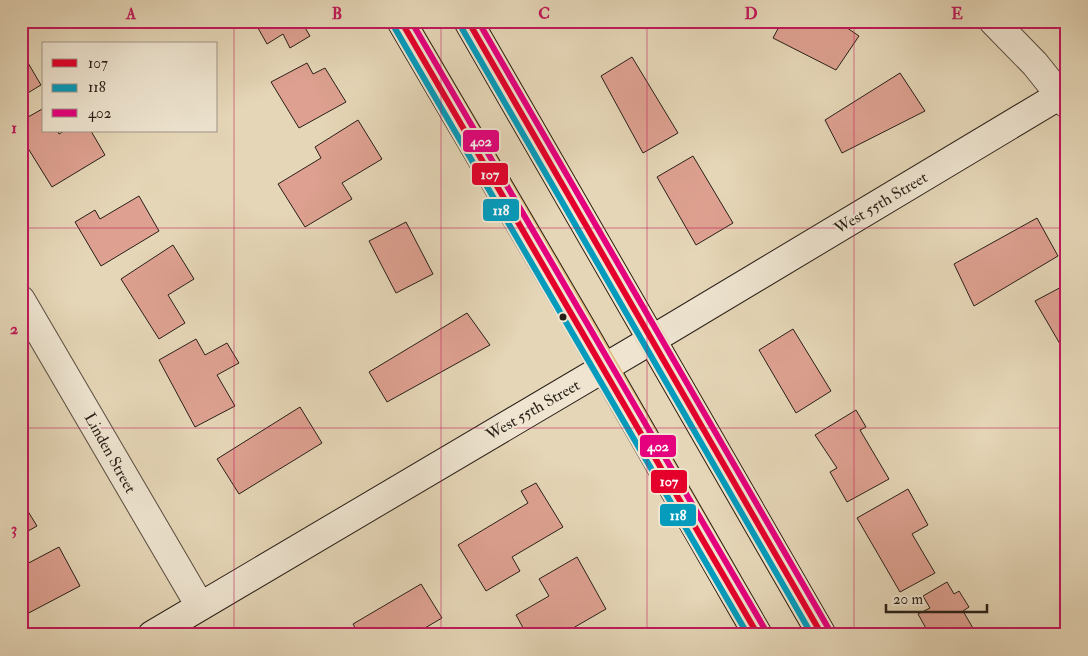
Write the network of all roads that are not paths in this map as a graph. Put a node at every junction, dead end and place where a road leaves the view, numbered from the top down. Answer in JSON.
{"nodes":[{"id":1,"x":401,"y":21,"type":"edge"},
{"id":2,"x":468,"y":21,"type":"edge"},
{"id":3,"x":993,"y":21,"type":"edge"},
{"id":4,"x":1065,"y":97,"type":"edge"},
{"id":5,"x":21,"y":300,"type":"edge"},
{"id":6,"x":653,"y":339,"type":"junction"},
{"id":7,"x":604,"y":368,"type":"junction"},
{"id":8,"x":200,"y":606,"type":"junction"},
{"id":9,"x":152,"y":635,"type":"edge"},
{"id":10,"x":758,"y":635,"type":"edge"},
{"id":11,"x":822,"y":635,"type":"edge"}],
"edges":[{"from":1,"to":7,"type":"main road"},
{"from":2,"to":6,"type":"main road"},
{"from":3,"to":4,"type":"street"},
{"from":4,"to":6,"type":"street","name":"West 55th Street"},
{"from":5,"to":8,"type":"street","name":"Linden Street"},
{"from":6,"to":7,"type":"street","name":"West 55th Street"},
{"from":6,"to":11,"type":"main road"},
{"from":7,"to":8,"type":"street","name":"West 55th Street"},
{"from":7,"to":10,"type":"main road"},
{"from":8,"to":9,"type":"street","name":"West 55th Street"}]}
